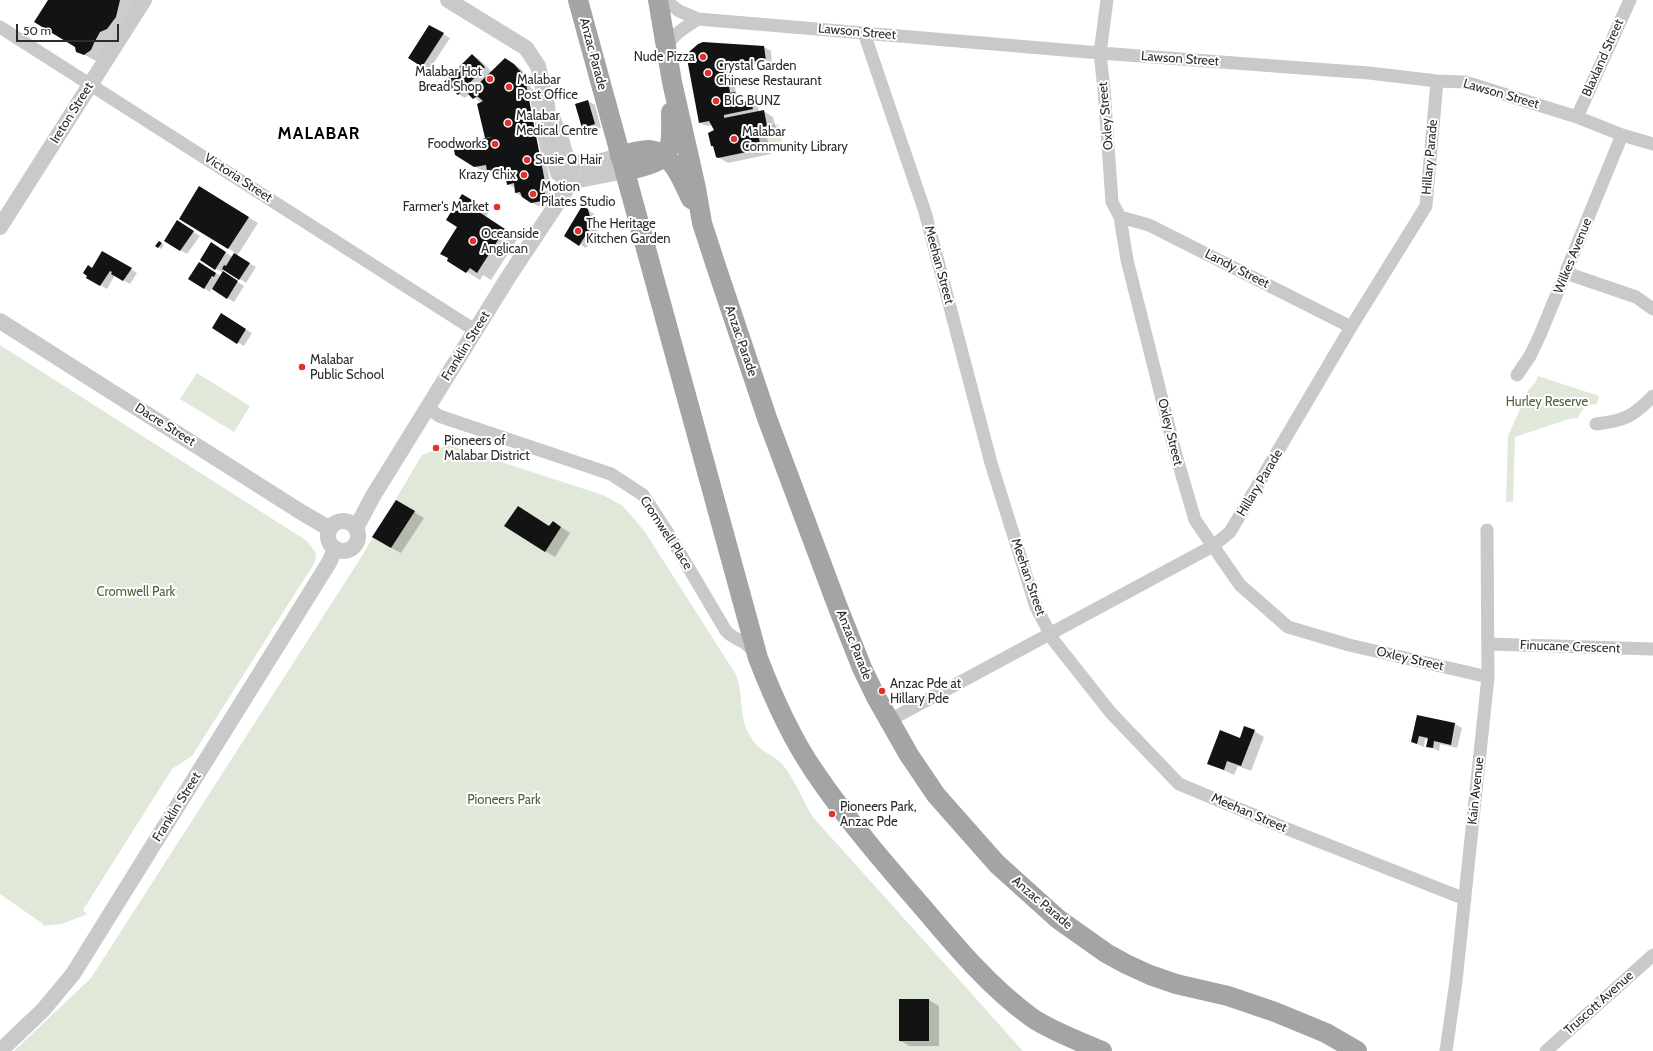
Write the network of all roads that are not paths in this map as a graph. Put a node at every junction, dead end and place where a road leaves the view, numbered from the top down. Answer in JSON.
{"nodes":[{"id":1,"x":144,"y":0,"type":"edge"},
{"id":2,"x":448,"y":0,"type":"edge"},
{"id":3,"x":578,"y":0,"type":"edge"},
{"id":4,"x":586,"y":0,"type":"edge"},
{"id":5,"x":658,"y":0,"type":"edge"},
{"id":6,"x":665,"y":0,"type":"edge"},
{"id":7,"x":1107,"y":0,"type":"edge"},
{"id":8,"x":1630,"y":0,"type":"edge"},
{"id":9,"x":698,"y":18,"type":"junction"},
{"id":10,"x":0,"y":27,"type":"edge"},
{"id":11,"x":864,"y":33,"type":"junction"},
{"id":12,"x":588,"y":38,"type":"junction"},
{"id":13,"x":667,"y":48,"type":"junction"},
{"id":14,"x":1100,"y":53,"type":"junction"},
{"id":15,"x":1437,"y":81,"type":"junction"},
{"id":16,"x":672,"y":82,"type":"junction"},
{"id":17,"x":90,"y":84,"type":"junction"},
{"id":18,"x":547,"y":105,"type":"junction"},
{"id":19,"x":1577,"y":117,"type":"junction"},
{"id":20,"x":1622,"y":135,"type":"junction"},
{"id":21,"x":1653,"y":144,"type":"edge"},
{"id":22,"x":664,"y":156,"type":"junction"},
{"id":23,"x":573,"y":163,"type":"junction"},
{"id":24,"x":622,"y":163,"type":"junction"},
{"id":25,"x":568,"y":180,"type":"junction"},
{"id":26,"x":1120,"y":217,"type":"junction"},
{"id":27,"x":702,"y":224,"type":"junction"},
{"id":28,"x":0,"y":227,"type":"edge"},
{"id":29,"x":1566,"y":273,"type":"junction"},
{"id":30,"x":1653,"y":309,"type":"edge"},
{"id":31,"x":0,"y":321,"type":"edge"},
{"id":32,"x":1351,"y":327,"type":"junction"},
{"id":33,"x":476,"y":331,"type":"junction"},
{"id":34,"x":1517,"y":375,"type":"dead end"},
{"id":35,"x":1653,"y":396,"type":"edge"},
{"id":36,"x":428,"y":408,"type":"junction"},
{"id":37,"x":1596,"y":424,"type":"dead end"},
{"id":38,"x":356,"y":528,"type":"junction"},
{"id":39,"x":330,"y":529,"type":"junction"},
{"id":40,"x":1487,"y":530,"type":"dead end"},
{"id":41,"x":1213,"y":546,"type":"junction"},
{"id":42,"x":335,"y":548,"type":"junction"},
{"id":43,"x":1050,"y":635,"type":"junction"},
{"id":44,"x":1488,"y":644,"type":"junction"},
{"id":45,"x":1653,"y":649,"type":"edge"},
{"id":46,"x":758,"y":658,"type":"junction"},
{"id":47,"x":1488,"y":677,"type":"junction"},
{"id":48,"x":888,"y":721,"type":"junction"},
{"id":49,"x":1465,"y":900,"type":"junction"},
{"id":50,"x":1653,"y":955,"type":"edge"},
{"id":51,"x":0,"y":1051,"type":"edge"},
{"id":52,"x":1102,"y":1051,"type":"edge"},
{"id":53,"x":1357,"y":1051,"type":"edge"},
{"id":54,"x":1446,"y":1051,"type":"edge"},
{"id":55,"x":1546,"y":1051,"type":"edge"}],
"edges":[{"from":1,"to":17,"type":"street","name":"Ireton Street"},
{"from":2,"to":18,"type":"street"},
{"from":3,"to":12,"type":"main road","name":"Anzac Parade"},
{"from":4,"to":12,"type":"main road"},
{"from":5,"to":13,"type":"main road","name":"Anzac Parade"},
{"from":6,"to":9,"type":"street","name":"Lawson Street"},
{"from":7,"to":14,"type":"street","name":"Oxley Street"},
{"from":8,"to":19,"type":"street","name":"Blaxland Street"},
{"from":9,"to":11,"type":"street","name":"Lawson Street"},
{"from":9,"to":13,"type":"street"},
{"from":10,"to":17,"type":"street","name":"Victoria Street"},
{"from":11,"to":14,"type":"street","name":"Lawson Street"},
{"from":11,"to":43,"type":"street","name":"Meehan Street"},
{"from":12,"to":24,"type":"main road","name":"Anzac Parade"},
{"from":13,"to":16,"type":"main road","name":"Anzac Parade"},
{"from":14,"to":15,"type":"street","name":"Lawson Street"},
{"from":14,"to":26,"type":"street","name":"Oxley Street"},
{"from":15,"to":19,"type":"street","name":"Lawson Street"},
{"from":15,"to":32,"type":"street","name":"Hillary Parade"},
{"from":16,"to":22,"type":"main road"},
{"from":16,"to":27,"type":"main road","name":"Anzac Parade"},
{"from":17,"to":28,"type":"street","name":"Ireton Street"},
{"from":17,"to":33,"type":"street","name":"Victoria Street"},
{"from":18,"to":23,"type":"street"},
{"from":18,"to":25,"type":"street"},
{"from":19,"to":20,"type":"street","name":"Lawson Street"},
{"from":20,"to":21,"type":"street","name":"Lawson Street"},
{"from":20,"to":29,"type":"street","name":"Wilkes Avenue"},
{"from":22,"to":24,"type":"main road"},
{"from":22,"to":27,"type":"main road"},
{"from":23,"to":24,"type":"street"},
{"from":23,"to":25,"type":"street","name":"Franklin Street"},
{"from":24,"to":25,"type":"street"},
{"from":24,"to":46,"type":"main road","name":"Anzac Parade"},
{"from":25,"to":33,"type":"street","name":"Franklin Street"},
{"from":26,"to":32,"type":"street","name":"Landy Street"},
{"from":26,"to":41,"type":"street","name":"Oxley Street"},
{"from":27,"to":48,"type":"main road","name":"Anzac Parade"},
{"from":29,"to":30,"type":"street"},
{"from":29,"to":34,"type":"street","name":"Wilkes Avenue"},
{"from":31,"to":39,"type":"street","name":"Dacre Street"},
{"from":32,"to":41,"type":"street","name":"Hillary Parade"},
{"from":33,"to":36,"type":"street","name":"Franklin Street"},
{"from":35,"to":37,"type":"street"},
{"from":36,"to":38,"type":"street","name":"Franklin Street"},
{"from":36,"to":46,"type":"street","name":"Cromwell Place"},
{"from":38,"to":39,"type":"street"},
{"from":38,"to":42,"type":"street"},
{"from":39,"to":42,"type":"street"},
{"from":40,"to":44,"type":"street","name":"Kain Avenue"},
{"from":41,"to":43,"type":"street","name":"Hillary Parade"},
{"from":41,"to":47,"type":"street","name":"Oxley Street"},
{"from":42,"to":51,"type":"street","name":"Franklin Street"},
{"from":43,"to":48,"type":"street","name":"Hillary Parade"},
{"from":43,"to":49,"type":"street","name":"Meehan Street"},
{"from":44,"to":45,"type":"street","name":"Finucane Crescent"},
{"from":44,"to":47,"type":"street","name":"Kain Avenue"},
{"from":46,"to":52,"type":"main road","name":"Anzac Parade"},
{"from":47,"to":49,"type":"street","name":"Kain Avenue"},
{"from":48,"to":53,"type":"main road","name":"Anzac Parade"},
{"from":49,"to":54,"type":"street","name":"Kain Avenue"},
{"from":50,"to":55,"type":"street","name":"Truscott Avenue"}]}
